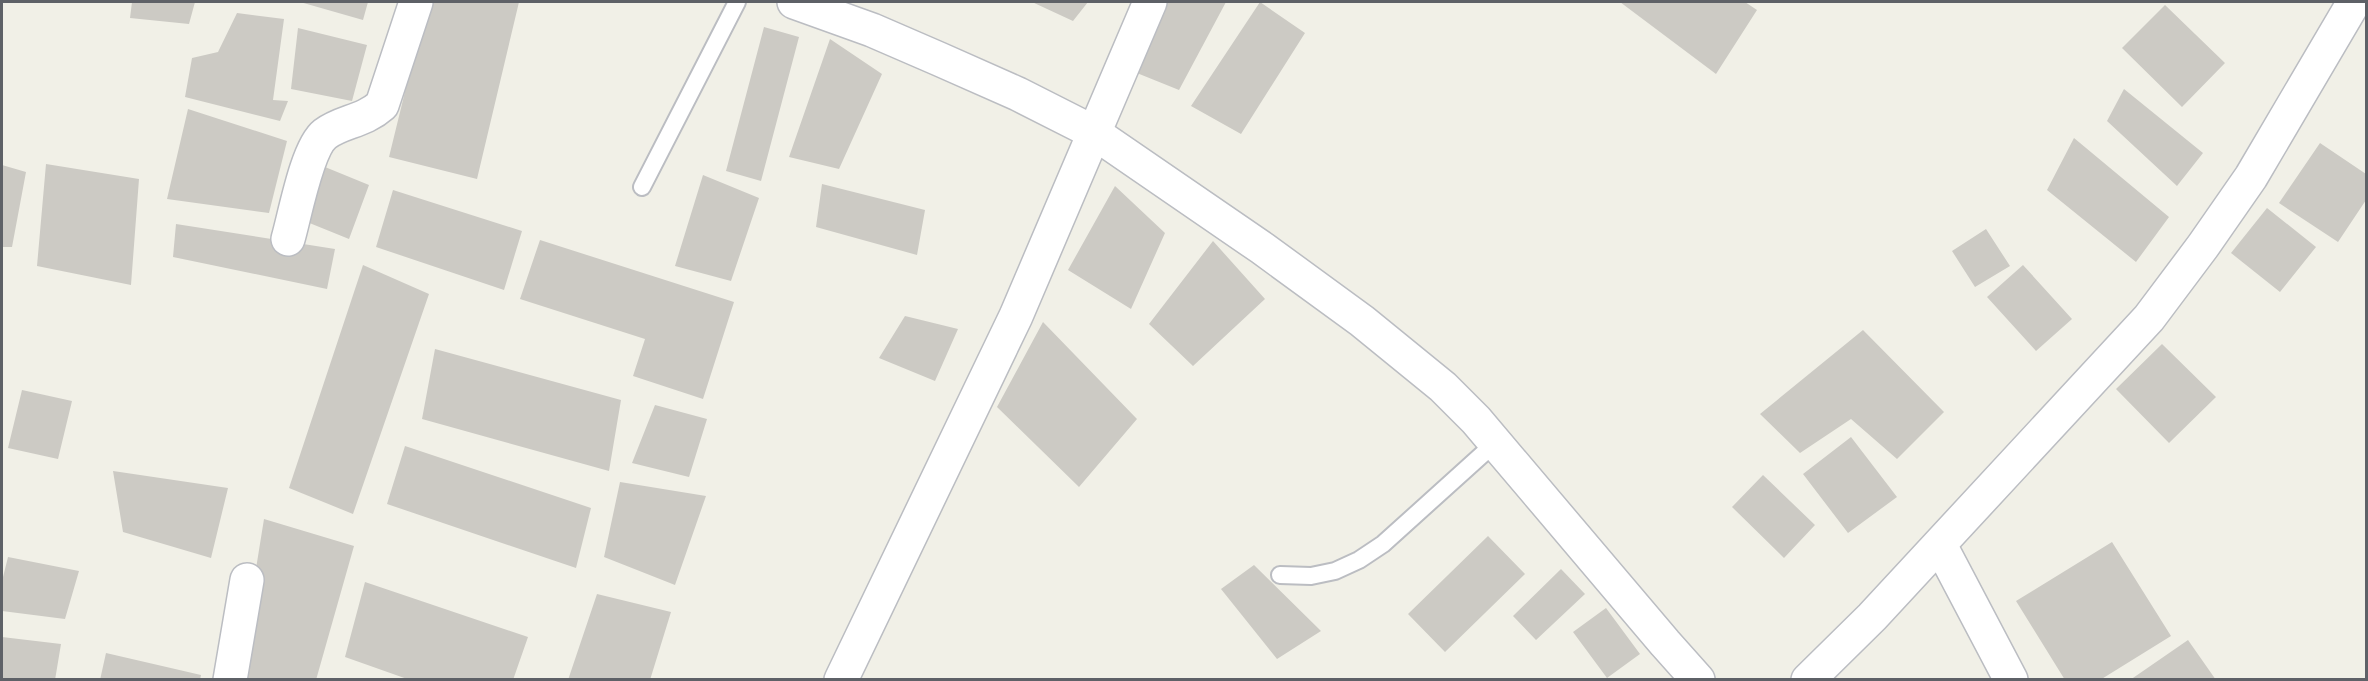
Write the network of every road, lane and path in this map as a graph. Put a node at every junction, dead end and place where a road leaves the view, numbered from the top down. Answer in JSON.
{"nodes":[{"id":1,"x":416,"y":2,"type":"edge"},
{"id":2,"x":737,"y":2,"type":"edge"},
{"id":3,"x":794,"y":2,"type":"edge"},
{"id":4,"x":1150,"y":2,"type":"edge"},
{"id":5,"x":2354,"y":2,"type":"edge"},
{"id":6,"x":1093,"y":132,"type":"junction"},
{"id":7,"x":642,"y":187,"type":"dead end"},
{"id":8,"x":288,"y":239,"type":"dead end"},
{"id":9,"x":1495,"y":443,"type":"junction"},
{"id":10,"x":1940,"y":545,"type":"junction"},
{"id":11,"x":1280,"y":576,"type":"dead end"},
{"id":12,"x":247,"y":580,"type":"dead end"},
{"id":13,"x":230,"y":680,"type":"edge"},
{"id":14,"x":841,"y":680,"type":"edge"},
{"id":15,"x":1698,"y":680,"type":"edge"},
{"id":16,"x":1808,"y":680,"type":"edge"},
{"id":17,"x":2012,"y":680,"type":"edge"}],
"edges":[{"from":1,"to":8,"type":"street"},
{"from":2,"to":7,"type":"lane"},
{"from":3,"to":6,"type":"street"},
{"from":4,"to":6,"type":"street"},
{"from":5,"to":10,"type":"street"},
{"from":6,"to":9,"type":"street"},
{"from":6,"to":14,"type":"street"},
{"from":9,"to":11,"type":"lane"},
{"from":9,"to":15,"type":"street"},
{"from":10,"to":16,"type":"street"},
{"from":10,"to":17,"type":"street"},
{"from":12,"to":13,"type":"street"}]}
